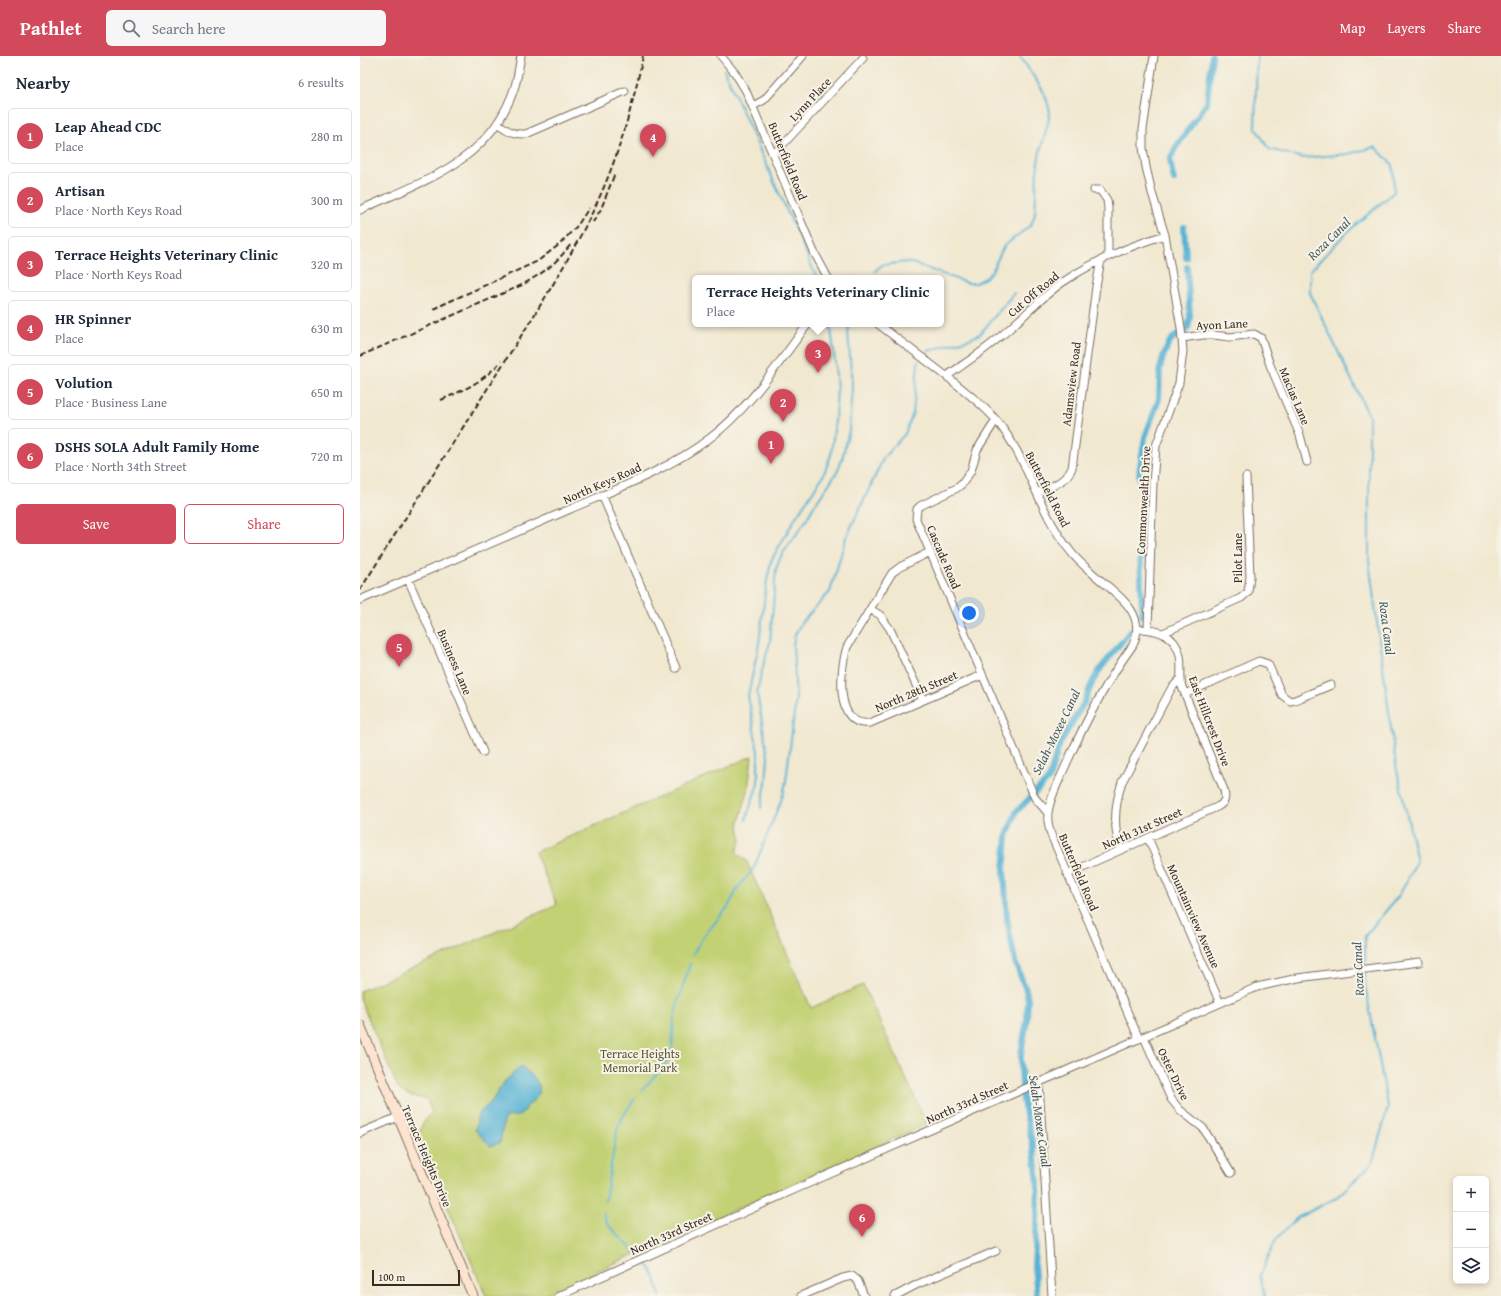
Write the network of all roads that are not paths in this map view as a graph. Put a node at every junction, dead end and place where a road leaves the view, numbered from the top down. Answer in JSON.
{"nodes":[{"id":1,"x":521,"y":56,"type":"edge"},
{"id":2,"x":722,"y":56,"type":"edge"},
{"id":3,"x":803,"y":56,"type":"edge"},
{"id":4,"x":1154,"y":56,"type":"edge"},
{"id":5,"x":863,"y":58,"type":"dead end"},
{"id":6,"x":625,"y":91,"type":"dead end"},
{"id":7,"x":753,"y":106,"type":"junction"},
{"id":8,"x":497,"y":123,"type":"junction"},
{"id":9,"x":774,"y":154,"type":"junction"},
{"id":10,"x":1094,"y":190,"type":"dead end"},
{"id":11,"x":360,"y":210,"type":"edge"},
{"id":12,"x":1165,"y":235,"type":"junction"},
{"id":13,"x":1105,"y":258,"type":"junction"},
{"id":14,"x":826,"y":275,"type":"edge"},
{"id":15,"x":806,"y":327,"type":"edge"},
{"id":16,"x":882,"y":327,"type":"edge"},
{"id":17,"x":1182,"y":334,"type":"junction"},
{"id":18,"x":1261,"y":338,"type":"joint"},
{"id":19,"x":947,"y":376,"type":"junction"},
{"id":20,"x":996,"y":420,"type":"junction"},
{"id":21,"x":1307,"y":462,"type":"dead end"},
{"id":22,"x":1246,"y":477,"type":"dead end"},
{"id":23,"x":1037,"y":493,"type":"junction"},
{"id":24,"x":602,"y":495,"type":"junction"},
{"id":25,"x":930,"y":552,"type":"junction"},
{"id":26,"x":408,"y":579,"type":"junction"},
{"id":27,"x":360,"y":600,"type":"edge"},
{"id":28,"x":870,"y":609,"type":"junction"},
{"id":29,"x":1138,"y":629,"type":"junction"},
{"id":30,"x":1148,"y":629,"type":"junction"},
{"id":31,"x":1163,"y":633,"type":"junction"},
{"id":32,"x":676,"y":668,"type":"dead end"},
{"id":33,"x":982,"y":675,"type":"junction"},
{"id":34,"x":1180,"y":679,"type":"junction"},
{"id":35,"x":1331,"y":685,"type":"dead end"},
{"id":36,"x":1185,"y":694,"type":"junction"},
{"id":37,"x":923,"y":700,"type":"junction"},
{"id":38,"x":483,"y":752,"type":"dead end"},
{"id":39,"x":1224,"y":801,"type":"joint"},
{"id":40,"x":1048,"y":813,"type":"junction"},
{"id":41,"x":1148,"y":838,"type":"junction"},
{"id":42,"x":1121,"y":849,"type":"junction"},
{"id":43,"x":1067,"y":874,"type":"junction"},
{"id":44,"x":1420,"y":962,"type":"dead end"},
{"id":45,"x":1220,"y":1003,"type":"junction"},
{"id":46,"x":360,"y":1025,"type":"edge"},
{"id":47,"x":1141,"y":1038,"type":"junction"},
{"id":48,"x":1039,"y":1083,"type":"junction"},
{"id":49,"x":398,"y":1117,"type":"junction"},
{"id":50,"x":360,"y":1133,"type":"edge"},
{"id":51,"x":1231,"y":1173,"type":"dead end"},
{"id":52,"x":996,"y":1251,"type":"dead end"},
{"id":53,"x":473,"y":1296,"type":"edge"},
{"id":54,"x":559,"y":1296,"type":"edge"},
{"id":55,"x":801,"y":1296,"type":"edge"},
{"id":56,"x":864,"y":1296,"type":"edge"},
{"id":57,"x":895,"y":1296,"type":"edge"},
{"id":58,"x":1052,"y":1296,"type":"edge"}],
"edges":[{"from":1,"to":8,"type":"street"},
{"from":2,"to":7,"type":"street","name":"Butterfield Road"},
{"from":3,"to":7,"type":"street"},
{"from":4,"to":12,"type":"street","name":"Commonwealth Drive"},
{"from":5,"to":9,"type":"street","name":"Lynn Place"},
{"from":6,"to":8,"type":"street"},
{"from":7,"to":9,"type":"street","name":"Butterfield Road"},
{"from":8,"to":11,"type":"street"},
{"from":9,"to":14,"type":"street","name":"Butterfield Road"},
{"from":10,"to":13,"type":"street","name":"Adamsview Road"},
{"from":12,"to":13,"type":"street","name":"Cut Off Road"},
{"from":12,"to":17,"type":"street","name":"Commonwealth Drive"},
{"from":13,"to":19,"type":"street","name":"Cut Off Road"},
{"from":13,"to":23,"type":"street","name":"Adamsview Road"},
{"from":15,"to":24,"type":"street","name":"North Keys Road"},
{"from":16,"to":19,"type":"street","name":"Butterfield Road"},
{"from":17,"to":18,"type":"street","name":"Ayon Lane"},
{"from":17,"to":30,"type":"street","name":"Commonwealth Drive"},
{"from":18,"to":21,"type":"street","name":"Macias Lane"},
{"from":19,"to":20,"type":"street","name":"Butterfield Road"},
{"from":20,"to":23,"type":"street","name":"Butterfield Road"},
{"from":20,"to":25,"type":"street","name":"Cascade Road"},
{"from":22,"to":31,"type":"street","name":"Pilot Lane"},
{"from":23,"to":29,"type":"street","name":"Butterfield Road"},
{"from":24,"to":26,"type":"street","name":"North Keys Road"},
{"from":24,"to":32,"type":"street"},
{"from":25,"to":28,"type":"street"},
{"from":25,"to":33,"type":"street","name":"Cascade Road"},
{"from":26,"to":27,"type":"street","name":"North Keys Road"},
{"from":26,"to":38,"type":"street","name":"Business Lane"},
{"from":28,"to":37,"type":"street"},
{"from":28,"to":37,"type":"street","name":"North 28th Street"},
{"from":29,"to":30,"type":"street"},
{"from":29,"to":40,"type":"street","name":"Butterfield Road"},
{"from":30,"to":31,"type":"street"},
{"from":31,"to":34,"type":"street","name":"East Hillcrest Drive"},
{"from":33,"to":37,"type":"street","name":"North 28th Street"},
{"from":33,"to":40,"type":"street","name":"Cascade Road"},
{"from":34,"to":36,"type":"street","name":"East Hillcrest Drive"},
{"from":34,"to":42,"type":"street"},
{"from":35,"to":36,"type":"street"},
{"from":36,"to":39,"type":"street","name":"East Hillcrest Drive"},
{"from":39,"to":41,"type":"street","name":"North 31st Street"},
{"from":40,"to":43,"type":"street","name":"Butterfield Road"},
{"from":41,"to":42,"type":"street","name":"North 31st Street"},
{"from":41,"to":45,"type":"street","name":"Mountainview Avenue"},
{"from":42,"to":43,"type":"street","name":"North 31st Street"},
{"from":43,"to":47,"type":"street","name":"Butterfield Road"},
{"from":44,"to":45,"type":"street","name":"North 33rd Street"},
{"from":45,"to":47,"type":"street","name":"North 33rd Street"},
{"from":46,"to":49,"type":"main road","name":"Terrace Heights Drive"},
{"from":47,"to":48,"type":"street","name":"North 33rd Street"},
{"from":47,"to":51,"type":"street","name":"Oster Drive"},
{"from":48,"to":54,"type":"street","name":"North 33rd Street"},
{"from":48,"to":58,"type":"street"},
{"from":49,"to":50,"type":"street"},
{"from":49,"to":53,"type":"main road","name":"Terrace Heights Drive"},
{"from":52,"to":57,"type":"street"},
{"from":55,"to":56,"type":"street"}]}
